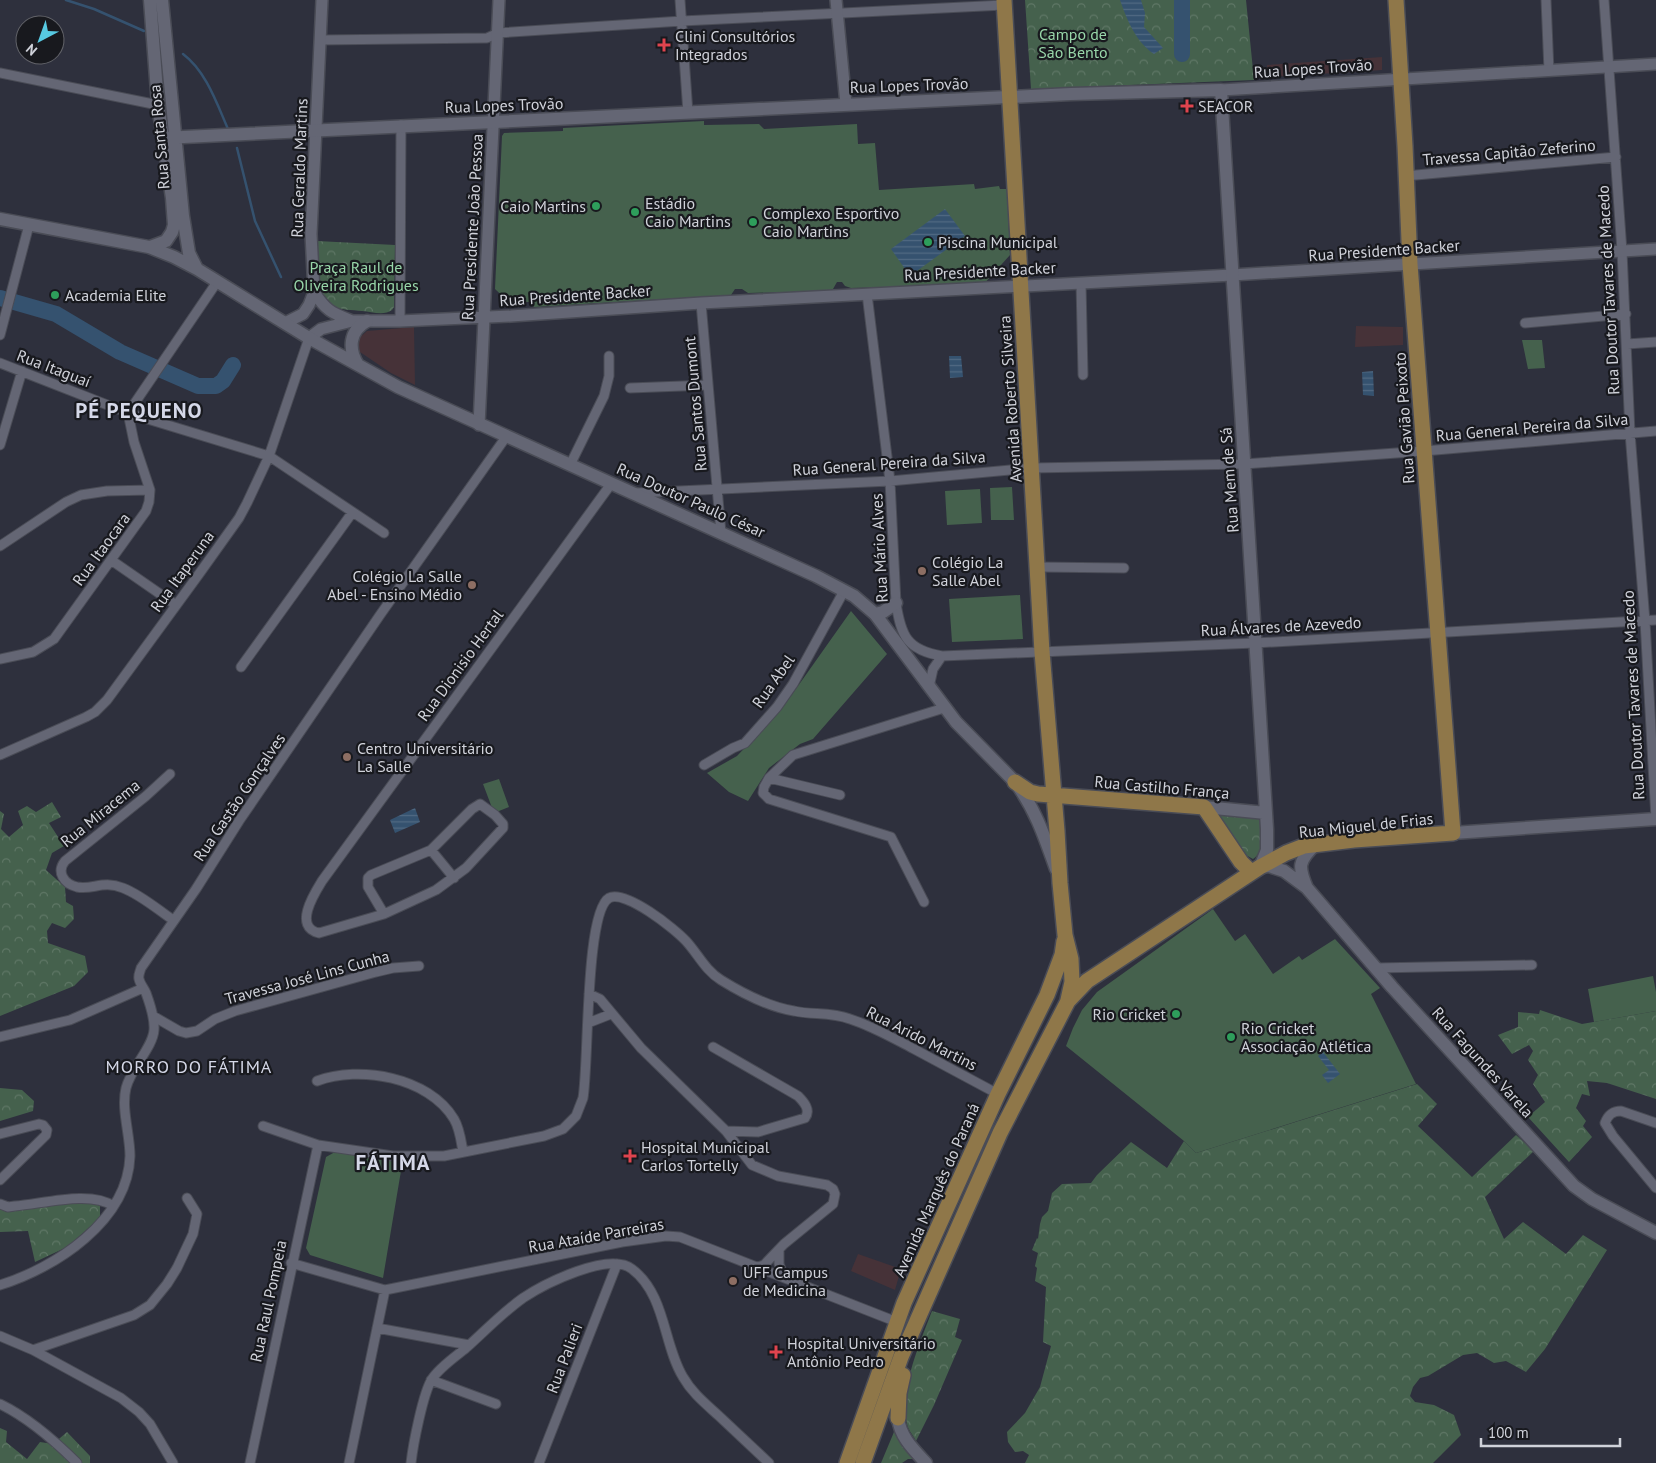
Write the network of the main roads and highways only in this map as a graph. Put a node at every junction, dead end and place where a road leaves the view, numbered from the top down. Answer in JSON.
{"nodes":[{"id":1,"x":150,"y":0,"type":"edge"},
{"id":2,"x":162,"y":0,"type":"edge"},
{"id":3,"x":1396,"y":0,"type":"edge"},
{"id":4,"x":1004,"y":2,"type":"edge"},
{"id":5,"x":1221,"y":90,"type":"joint"},
{"id":6,"x":1010,"y":98,"type":"junction"},
{"id":7,"x":176,"y":137,"type":"junction"},
{"id":8,"x":163,"y":138,"type":"junction"},
{"id":9,"x":175,"y":185,"type":"junction"},
{"id":10,"x":0,"y":219,"type":"edge"},
{"id":11,"x":150,"y":247,"type":"junction"},
{"id":12,"x":198,"y":269,"type":"junction"},
{"id":13,"x":367,"y":321,"type":"road end"},
{"id":14,"x":358,"y":366,"type":"junction"},
{"id":15,"x":896,"y":603,"type":"road end"},
{"id":16,"x":875,"y":614,"type":"junction"},
{"id":17,"x":1015,"y":782,"type":"junction"},
{"id":18,"x":1054,"y":795,"type":"junction"},
{"id":19,"x":1204,"y":808,"type":"junction"},
{"id":20,"x":1266,"y":813,"type":"junction"},
{"id":21,"x":1656,"y":819,"type":"edge"},
{"id":22,"x":1452,"y":833,"type":"junction"},
{"id":23,"x":1315,"y":845,"type":"junction"},
{"id":24,"x":1256,"y":869,"type":"junction"},
{"id":25,"x":1060,"y":883,"type":"junction"},
{"id":26,"x":1307,"y":888,"type":"junction"},
{"id":27,"x":1065,"y":935,"type":"junction"},
{"id":28,"x":1068,"y":1000,"type":"junction"},
{"id":29,"x":1656,"y":1233,"type":"edge"},
{"id":30,"x":923,"y":1306,"type":"junction"},
{"id":31,"x":898,"y":1418,"type":"joint"},
{"id":32,"x":847,"y":1463,"type":"edge"},
{"id":33,"x":863,"y":1463,"type":"edge"},
{"id":34,"x":926,"y":1463,"type":"edge"}],
"edges":[{"from":1,"to":8,"type":"main road","name":"Rua Santa Rosa"},
{"from":2,"to":7,"type":"main road","name":"Rua Santa Rosa"},
{"from":3,"to":22,"type":"main road","name":"Rua Gavião Peixoto"},
{"from":4,"to":6,"type":"main road","name":"Avenida Roberto Silveira"},
{"from":5,"to":6,"type":"main road","name":"Rua Lopes Trovão"},
{"from":5,"to":20,"type":"main road","name":"Rua Mem de Sá"},
{"from":6,"to":7,"type":"main road","name":"Rua Lopes Trovão"},
{"from":6,"to":18,"type":"main road","name":"Avenida Roberto Silveira"},
{"from":7,"to":8,"type":"main road","name":"Rua Lopes Trovão"},
{"from":7,"to":9,"type":"main road","name":"Rua Santa Rosa"},
{"from":8,"to":9,"type":"main road","name":"Rua Santa Rosa"},
{"from":9,"to":11,"type":"main road","name":"Rua Santa Rosa"},
{"from":9,"to":12,"type":"main road","name":"Rua Santa Rosa"},
{"from":10,"to":11,"type":"main road","name":"Rua Doutor Paulo César"},
{"from":11,"to":12,"type":"main road","name":"Rua Doutor Paulo César"},
{"from":12,"to":14,"type":"main road","name":"Rua Doutor Paulo César"},
{"from":13,"to":14,"type":"main road"},
{"from":14,"to":16,"type":"main road","name":"Rua Doutor Paulo César"},
{"from":15,"to":16,"type":"main road"},
{"from":16,"to":17,"type":"main road","name":"Rua Doutor Paulo César"},
{"from":17,"to":18,"type":"main road","name":"Rua Castilho França"},
{"from":17,"to":25,"type":"main road","name":"Rua Doutor Paulo César"},
{"from":18,"to":19,"type":"main road","name":"Rua Castilho França"},
{"from":18,"to":25,"type":"main road","name":"Avenida Roberto Silveira"},
{"from":19,"to":20,"type":"main road","name":"Rua Castilho França"},
{"from":19,"to":24,"type":"main road"},
{"from":20,"to":24,"type":"main road","name":"Rua Mem de Sá"},
{"from":21,"to":22,"type":"main road","name":"Rua Miguel de Frias"},
{"from":22,"to":23,"type":"main road","name":"Rua Miguel de Frias"},
{"from":23,"to":24,"type":"main road","name":"Rua Miguel de Frias"},
{"from":23,"to":26,"type":"main road","name":"Rua Fagundes Varela"},
{"from":24,"to":26,"type":"main road","name":"Rua Fagundes Varela"},
{"from":24,"to":28,"type":"main road","name":"Rua Miguel de Frias"},
{"from":25,"to":27,"type":"main road","name":"Rua Doutor Paulo César"},
{"from":26,"to":29,"type":"main road","name":"Rua Fagundes Varela"},
{"from":27,"to":28,"type":"main road"},
{"from":27,"to":32,"type":"main road","name":"Avenida Marquês do Paraná"},
{"from":28,"to":30,"type":"main road"},
{"from":30,"to":31,"type":"main road"},
{"from":30,"to":33,"type":"main road"},
{"from":31,"to":34,"type":"main road"}]}
